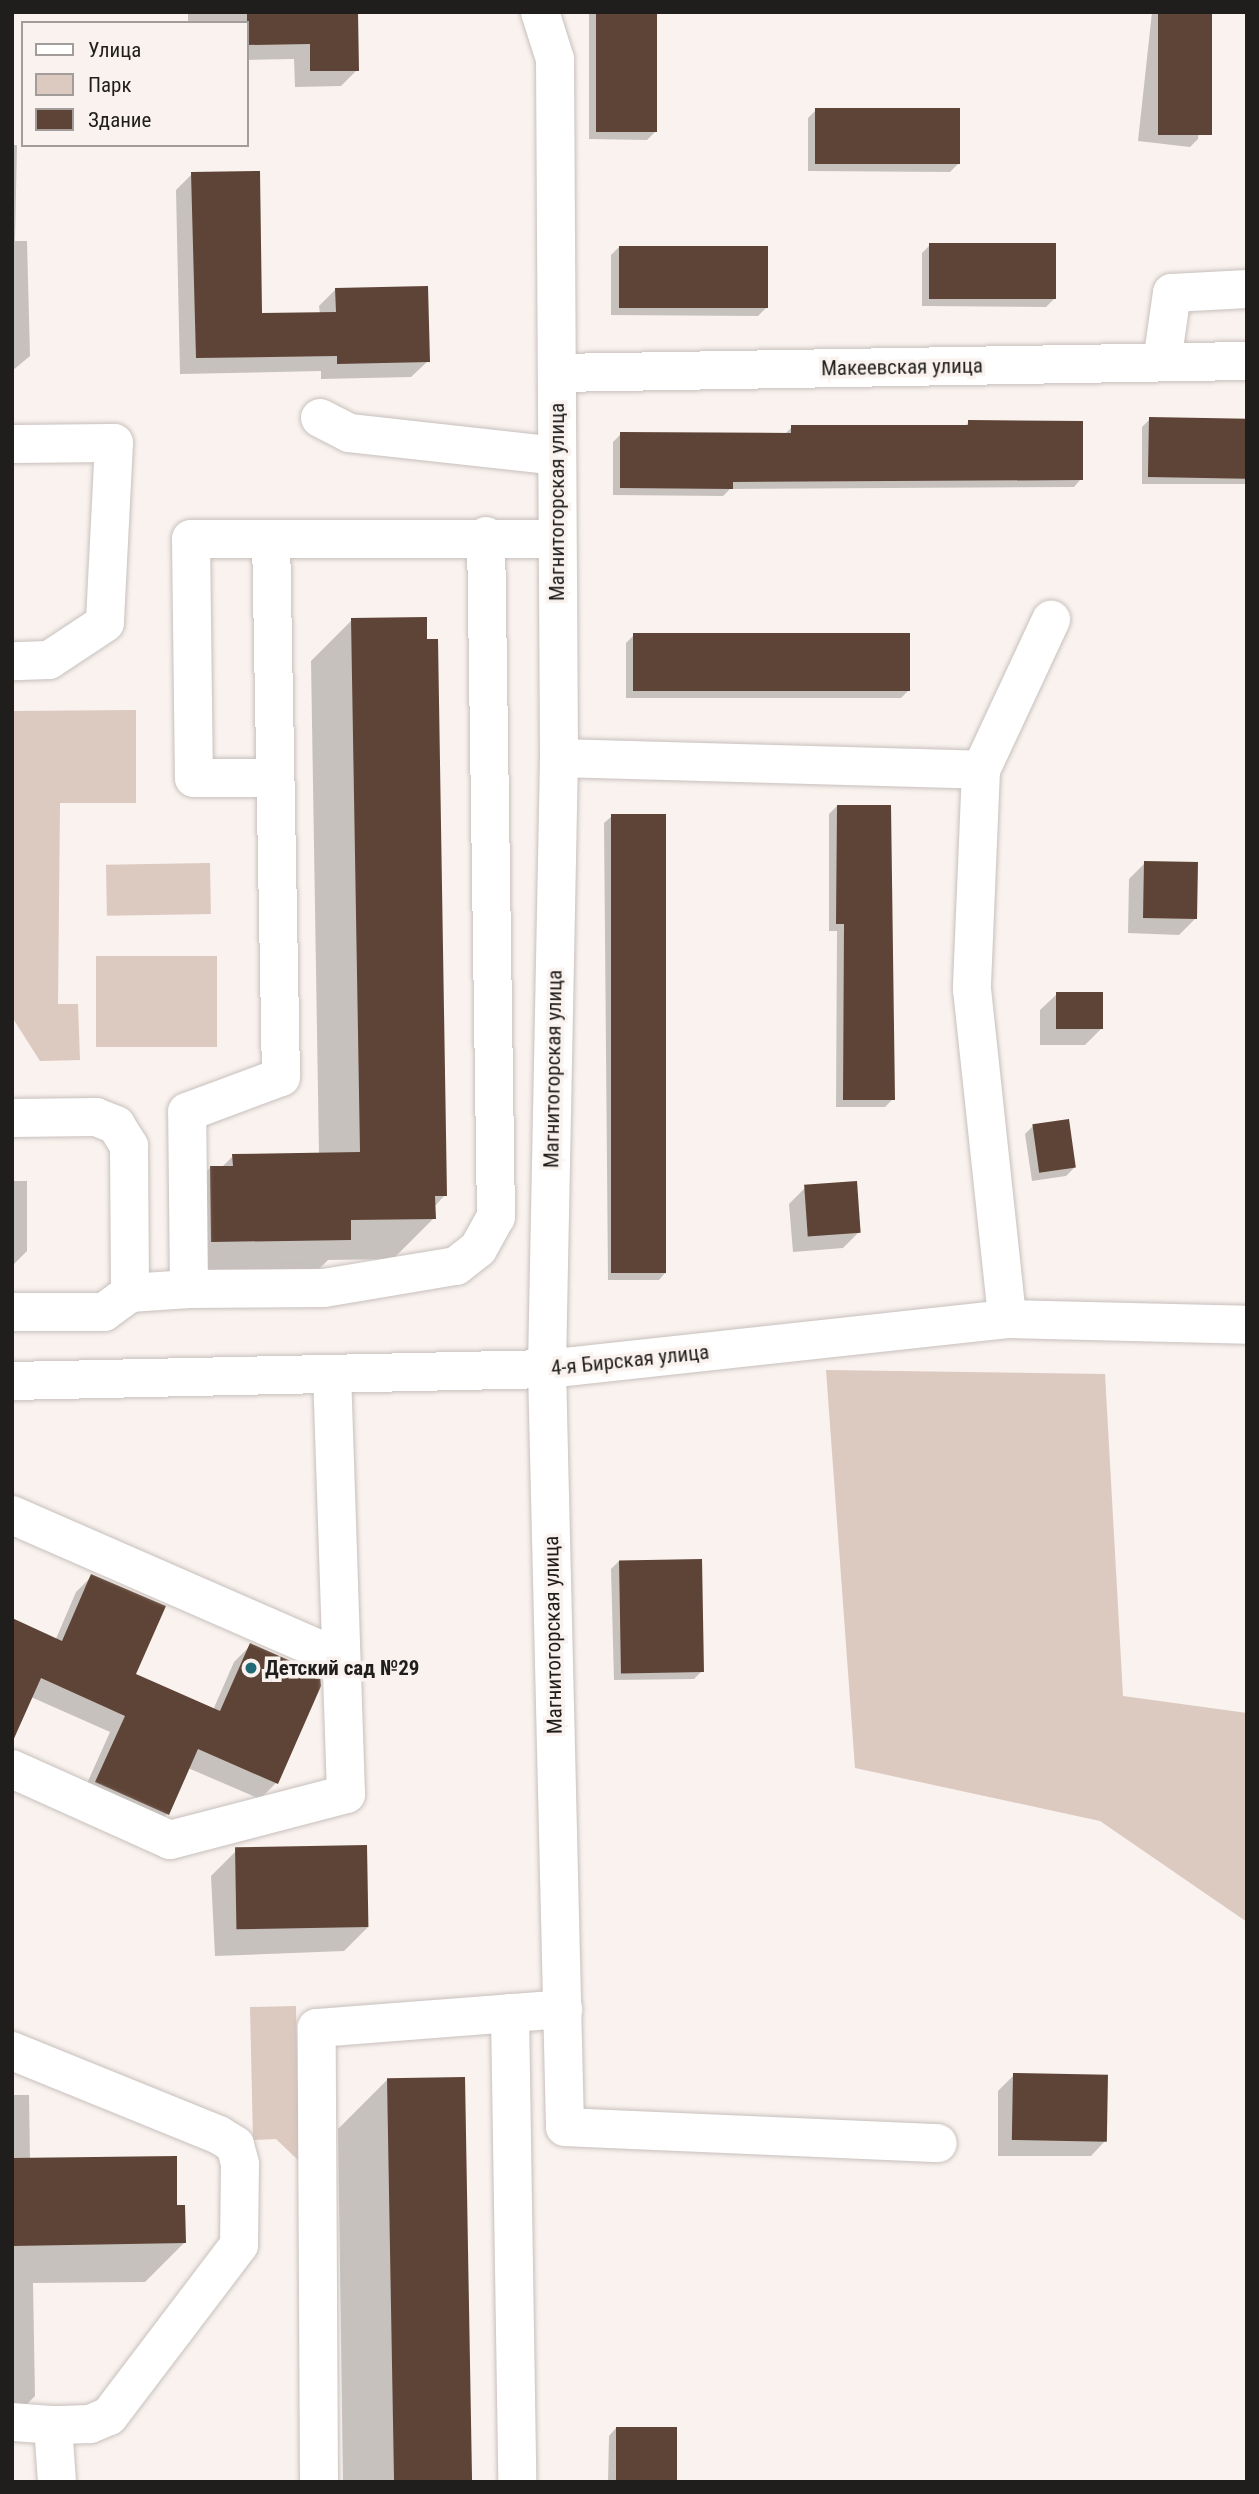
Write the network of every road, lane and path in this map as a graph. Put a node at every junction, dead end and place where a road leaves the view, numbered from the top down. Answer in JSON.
{"nodes":[{"id":1,"x":540,"y":12,"type":"edge"},
{"id":2,"x":1247,"y":289,"type":"edge"},
{"id":3,"x":1247,"y":361,"type":"edge"},
{"id":4,"x":1162,"y":362,"type":"junction"},
{"id":5,"x":556,"y":373,"type":"junction"},
{"id":6,"x":320,"y":418,"type":"dead end"},
{"id":7,"x":12,"y":444,"type":"edge"},
{"id":8,"x":557,"y":456,"type":"junction"},
{"id":9,"x":486,"y":536,"type":"junction"},
{"id":10,"x":271,"y":539,"type":"junction"},
{"id":11,"x":557,"y":539,"type":"junction"},
{"id":12,"x":1051,"y":620,"type":"dead end"},
{"id":13,"x":12,"y":661,"type":"edge"},
{"id":14,"x":559,"y":758,"type":"junction"},
{"id":15,"x":981,"y":770,"type":"junction"},
{"id":16,"x":275,"y":778,"type":"junction"},
{"id":17,"x":12,"y":1118,"type":"edge"},
{"id":18,"x":189,"y":1289,"type":"junction"},
{"id":19,"x":130,"y":1293,"type":"junction"},
{"id":20,"x":12,"y":1312,"type":"edge"},
{"id":21,"x":1006,"y":1319,"type":"junction"},
{"id":22,"x":1247,"y":1325,"type":"edge"},
{"id":23,"x":547,"y":1370,"type":"junction"},
{"id":24,"x":332,"y":1374,"type":"junction"},
{"id":25,"x":12,"y":1381,"type":"edge"},
{"id":26,"x":12,"y":1514,"type":"edge"},
{"id":27,"x":341,"y":1659,"type":"junction"},
{"id":28,"x":12,"y":1769,"type":"edge"},
{"id":29,"x":563,"y":2009,"type":"junction"},
{"id":30,"x":510,"y":2013,"type":"junction"},
{"id":31,"x":12,"y":2051,"type":"edge"},
{"id":32,"x":938,"y":2143,"type":"dead end"},
{"id":33,"x":12,"y":2422,"type":"edge"},
{"id":34,"x":53,"y":2425,"type":"junction"},
{"id":35,"x":57,"y":2482,"type":"edge"},
{"id":36,"x":319,"y":2482,"type":"edge"},
{"id":37,"x":517,"y":2482,"type":"edge"}],
"edges":[{"from":1,"to":5,"type":"street","name":"Магнитогорская улица"},
{"from":2,"to":4,"type":"street"},
{"from":3,"to":4,"type":"street","name":"Макеевская улица"},
{"from":4,"to":5,"type":"street","name":"Макеевская улица"},
{"from":5,"to":8,"type":"street","name":"Магнитогорская улица"},
{"from":6,"to":8,"type":"street"},
{"from":7,"to":13,"type":"street"},
{"from":8,"to":11,"type":"street","name":"Магнитогорская улица"},
{"from":9,"to":10,"type":"street"},
{"from":9,"to":11,"type":"street"},
{"from":9,"to":18,"type":"street"},
{"from":10,"to":16,"type":"street"},
{"from":10,"to":16,"type":"street"},
{"from":11,"to":14,"type":"street","name":"Магнитогорская улица"},
{"from":12,"to":15,"type":"street"},
{"from":14,"to":15,"type":"street"},
{"from":14,"to":23,"type":"street","name":"Магнитогорская улица"},
{"from":15,"to":21,"type":"street"},
{"from":16,"to":18,"type":"street"},
{"from":17,"to":19,"type":"street"},
{"from":18,"to":19,"type":"street"},
{"from":19,"to":20,"type":"street"},
{"from":21,"to":22,"type":"street","name":"4-я Бирская улица"},
{"from":21,"to":23,"type":"street","name":"4-я Бирская улица"},
{"from":23,"to":24,"type":"street","name":"4-я Бирская улица"},
{"from":23,"to":29,"type":"street","name":"Магнитогорская улица"},
{"from":24,"to":25,"type":"street","name":"4-я Бирская улица"},
{"from":24,"to":27,"type":"street"},
{"from":26,"to":27,"type":"street"},
{"from":27,"to":28,"type":"street"},
{"from":29,"to":30,"type":"street"},
{"from":29,"to":32,"type":"street","name":"Магнитогорская улица"},
{"from":30,"to":36,"type":"street"},
{"from":30,"to":37,"type":"street"},
{"from":31,"to":34,"type":"street"},
{"from":33,"to":34,"type":"street"},
{"from":34,"to":35,"type":"street"}]}
